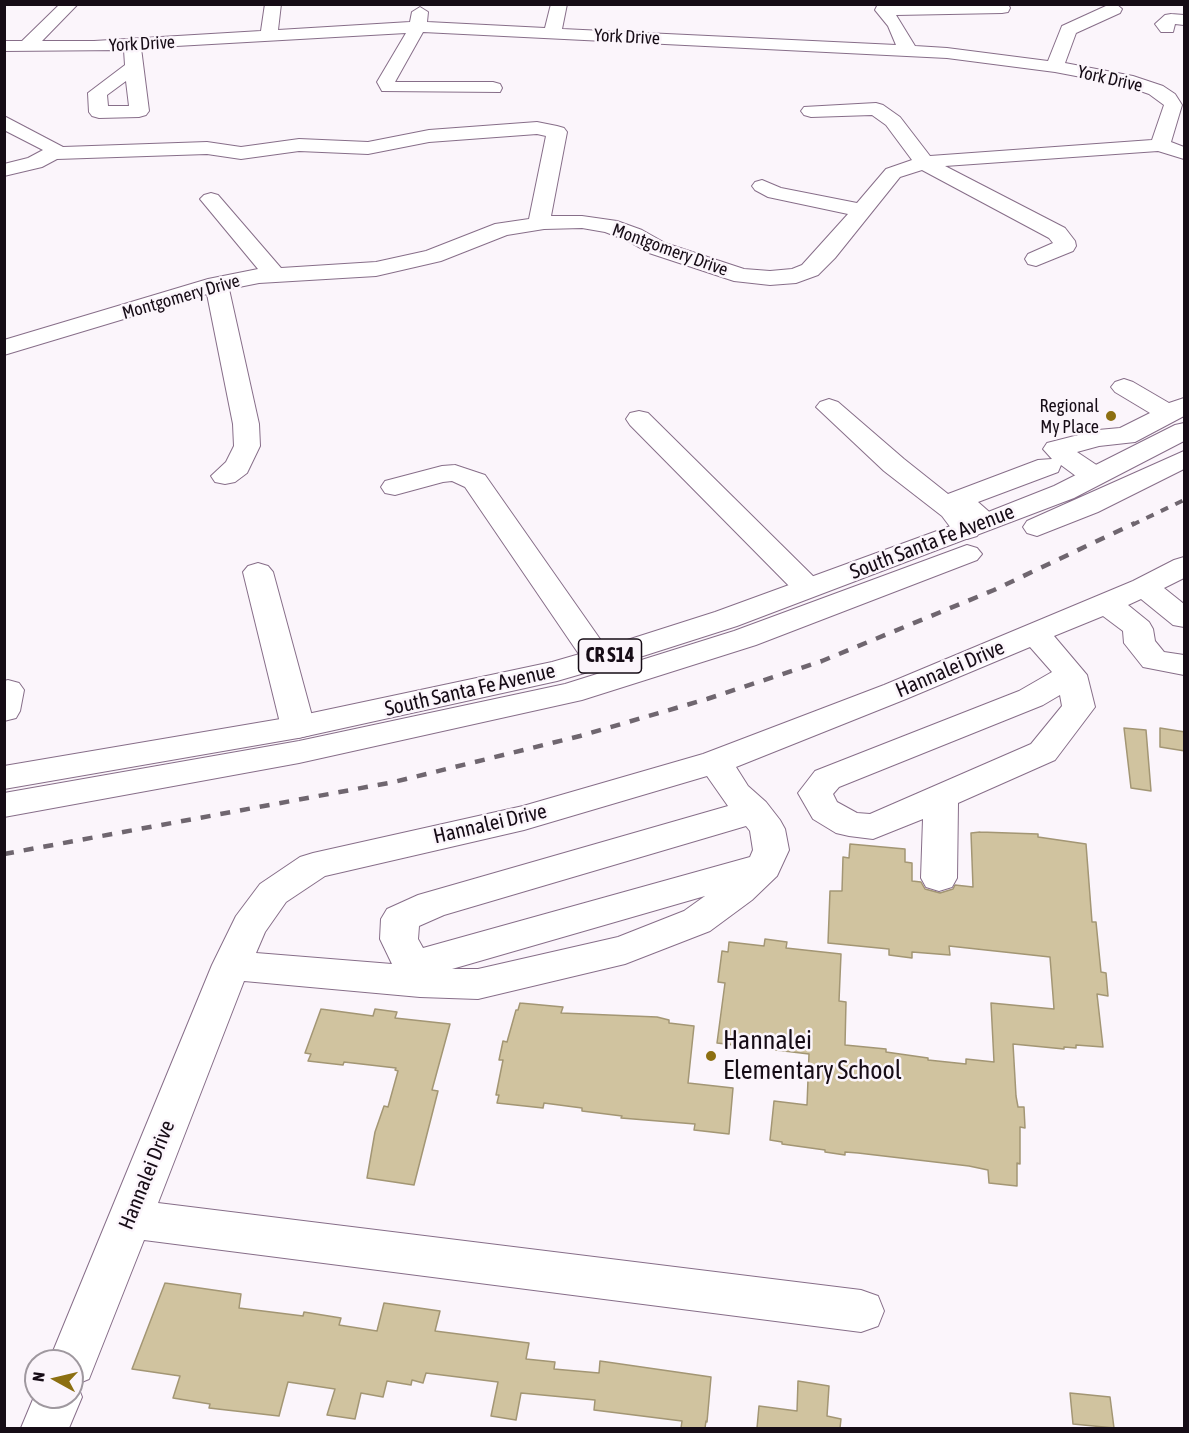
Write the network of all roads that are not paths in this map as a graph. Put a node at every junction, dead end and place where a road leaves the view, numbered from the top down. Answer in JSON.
{"nodes":[{"id":1,"x":70,"y":4,"type":"edge"},
{"id":2,"x":273,"y":4,"type":"edge"},
{"id":3,"x":418,"y":4,"type":"edge"},
{"id":4,"x":559,"y":4,"type":"edge"},
{"id":5,"x":1002,"y":8,"type":"dead end"},
{"id":6,"x":1114,"y":9,"type":"dead end"},
{"id":7,"x":1185,"y":20,"type":"edge"},
{"id":8,"x":878,"y":25,"type":"dead end"},
{"id":9,"x":418,"y":27,"type":"junction"},
{"id":10,"x":1167,"y":28,"type":"dead end"},
{"id":11,"x":552,"y":33,"type":"junction"},
{"id":12,"x":269,"y":36,"type":"junction"},
{"id":13,"x":132,"y":44,"type":"junction"},
{"id":14,"x":4,"y":46,"type":"edge"},
{"id":15,"x":27,"y":46,"type":"junction"},
{"id":16,"x":901,"y":51,"type":"junction"},
{"id":17,"x":134,"y":67,"type":"dead end"},
{"id":18,"x":1055,"y":67,"type":"junction"},
{"id":19,"x":493,"y":88,"type":"dead end"},
{"id":20,"x":1185,"y":91,"type":"edge"},
{"id":21,"x":1162,"y":94,"type":"junction"},
{"id":22,"x":811,"y":111,"type":"dead end"},
{"id":23,"x":4,"y":122,"type":"edge"},
{"id":24,"x":1160,"y":145,"type":"junction"},
{"id":25,"x":53,"y":153,"type":"junction"},
{"id":26,"x":1185,"y":153,"type":"edge"},
{"id":27,"x":925,"y":162,"type":"junction"},
{"id":28,"x":4,"y":170,"type":"edge"},
{"id":29,"x":762,"y":186,"type":"dead end"},
{"id":30,"x":211,"y":199,"type":"dead end"},
{"id":31,"x":860,"y":210,"type":"junction"},
{"id":32,"x":539,"y":223,"type":"junction"},
{"id":33,"x":1036,"y":259,"type":"dead end"},
{"id":34,"x":275,"y":275,"type":"junction"},
{"id":35,"x":216,"y":284,"type":"junction"},
{"id":36,"x":4,"y":348,"type":"edge"},
{"id":37,"x":1125,"y":387,"type":"dead end"},
{"id":38,"x":829,"y":407,"type":"dead end"},
{"id":39,"x":1180,"y":417,"type":"edge"},
{"id":40,"x":639,"y":419,"type":"dead end"},
{"id":41,"x":1185,"y":459,"type":"edge"},
{"id":42,"x":1048,"y":466,"type":"dead end"},
{"id":43,"x":225,"y":476,"type":"dead end"},
{"id":44,"x":1094,"y":476,"type":"junction"},
{"id":45,"x":395,"y":487,"type":"dead end"},
{"id":46,"x":977,"y":526,"type":"junction"},
{"id":47,"x":1185,"y":566,"type":"edge"},
{"id":48,"x":258,"y":572,"type":"dead end"},
{"id":49,"x":1144,"y":587,"type":"junction"},
{"id":50,"x":808,"y":588,"type":"junction"},
{"id":51,"x":1105,"y":603,"type":"junction"},
{"id":52,"x":1185,"y":618,"type":"edge"},
{"id":53,"x":1035,"y":633,"type":"junction"},
{"id":54,"x":598,"y":659,"type":"junction"},
{"id":55,"x":1185,"y":665,"type":"edge"},
{"id":56,"x":1071,"y":675,"type":"junction"},
{"id":57,"x":298,"y":727,"type":"junction"},
{"id":58,"x":715,"y":762,"type":"junction"},
{"id":59,"x":4,"y":778,"type":"edge"},
{"id":60,"x":941,"y":797,"type":"junction"},
{"id":61,"x":4,"y":805,"type":"edge"},
{"id":62,"x":754,"y":811,"type":"junction"},
{"id":63,"x":939,"y":878,"type":"dead end"},
{"id":64,"x":231,"y":965,"type":"junction"},
{"id":65,"x":416,"y":974,"type":"junction"},
{"id":66,"x":130,"y":1219,"type":"junction"},
{"id":67,"x":861,"y":1311,"type":"dead end"},
{"id":68,"x":78,"y":1349,"type":"edge"},
{"id":69,"x":53,"y":1409,"type":"edge"},
{"id":70,"x":45,"y":1428,"type":"edge"}],
"edges":[{"from":1,"to":15,"type":"street"},
{"from":2,"to":12,"type":"street"},
{"from":3,"to":9,"type":"street"},
{"from":4,"to":11,"type":"street"},
{"from":5,"to":16,"type":"street"},
{"from":6,"to":18,"type":"street"},
{"from":7,"to":10,"type":"street"},
{"from":8,"to":16,"type":"street"},
{"from":9,"to":11,"type":"street","name":"York Drive"},
{"from":9,"to":12,"type":"street","name":"York Drive"},
{"from":9,"to":19,"type":"street"},
{"from":11,"to":16,"type":"street","name":"York Drive"},
{"from":12,"to":13,"type":"street","name":"York Drive"},
{"from":13,"to":15,"type":"street","name":"York Drive"},
{"from":13,"to":17,"type":"street"},
{"from":14,"to":15,"type":"street","name":"York Drive"},
{"from":16,"to":18,"type":"street","name":"York Drive"},
{"from":18,"to":21,"type":"street","name":"York Drive"},
{"from":20,"to":21,"type":"street"},
{"from":21,"to":24,"type":"street","name":"York Drive"},
{"from":22,"to":27,"type":"street"},
{"from":23,"to":25,"type":"street"},
{"from":24,"to":26,"type":"street"},
{"from":24,"to":27,"type":"street","name":"Montgomery Drive"},
{"from":25,"to":28,"type":"street"},
{"from":25,"to":32,"type":"street"},
{"from":27,"to":31,"type":"street","name":"Montgomery Drive"},
{"from":27,"to":33,"type":"street"},
{"from":29,"to":31,"type":"street"},
{"from":30,"to":34,"type":"street"},
{"from":31,"to":32,"type":"street","name":"Montgomery Drive"},
{"from":32,"to":34,"type":"street","name":"Montgomery Drive"},
{"from":34,"to":35,"type":"street","name":"Montgomery Drive"},
{"from":35,"to":36,"type":"street","name":"Montgomery Drive"},
{"from":35,"to":43,"type":"street"},
{"from":37,"to":39,"type":"street"},
{"from":38,"to":46,"type":"street"},
{"from":39,"to":44,"type":"street","name":"South Santa Fe Avenue","number":"CR S14"},
{"from":39,"to":44,"type":"street"},
{"from":40,"to":50,"type":"street"},
{"from":41,"to":61,"type":"street","name":"South Santa Fe Avenue","number":"CR S14"},
{"from":42,"to":46,"type":"street"},
{"from":44,"to":46,"type":"street","name":"South Santa Fe Avenue","number":"CR S14"},
{"from":45,"to":54,"type":"street"},
{"from":46,"to":50,"type":"street","name":"South Santa Fe Avenue","number":"CR S14"},
{"from":47,"to":49,"type":"street","name":"Hannalei Drive"},
{"from":48,"to":57,"type":"street"},
{"from":49,"to":51,"type":"street","name":"Hannalei Drive"},
{"from":49,"to":52,"type":"street"},
{"from":50,"to":54,"type":"street","name":"South Santa Fe Avenue","number":"CR S14"},
{"from":51,"to":53,"type":"street","name":"Hannalei Drive"},
{"from":51,"to":55,"type":"street"},
{"from":53,"to":56,"type":"street"},
{"from":53,"to":58,"type":"street","name":"Hannalei Drive"},
{"from":54,"to":57,"type":"street","name":"South Santa Fe Avenue","number":"CR S14"},
{"from":56,"to":60,"type":"street"},
{"from":56,"to":60,"type":"street"},
{"from":57,"to":59,"type":"street","name":"South Santa Fe Avenue","number":"CR S14"},
{"from":58,"to":62,"type":"street"},
{"from":58,"to":64,"type":"street","name":"Hannalei Drive"},
{"from":60,"to":63,"type":"street"},
{"from":62,"to":65,"type":"street"},
{"from":62,"to":65,"type":"street"},
{"from":64,"to":65,"type":"street"},
{"from":64,"to":66,"type":"street","name":"Hannalei Drive"},
{"from":66,"to":67,"type":"street"},
{"from":66,"to":68,"type":"street","name":"Hannalei Drive"},
{"from":69,"to":70,"type":"street"}]}
